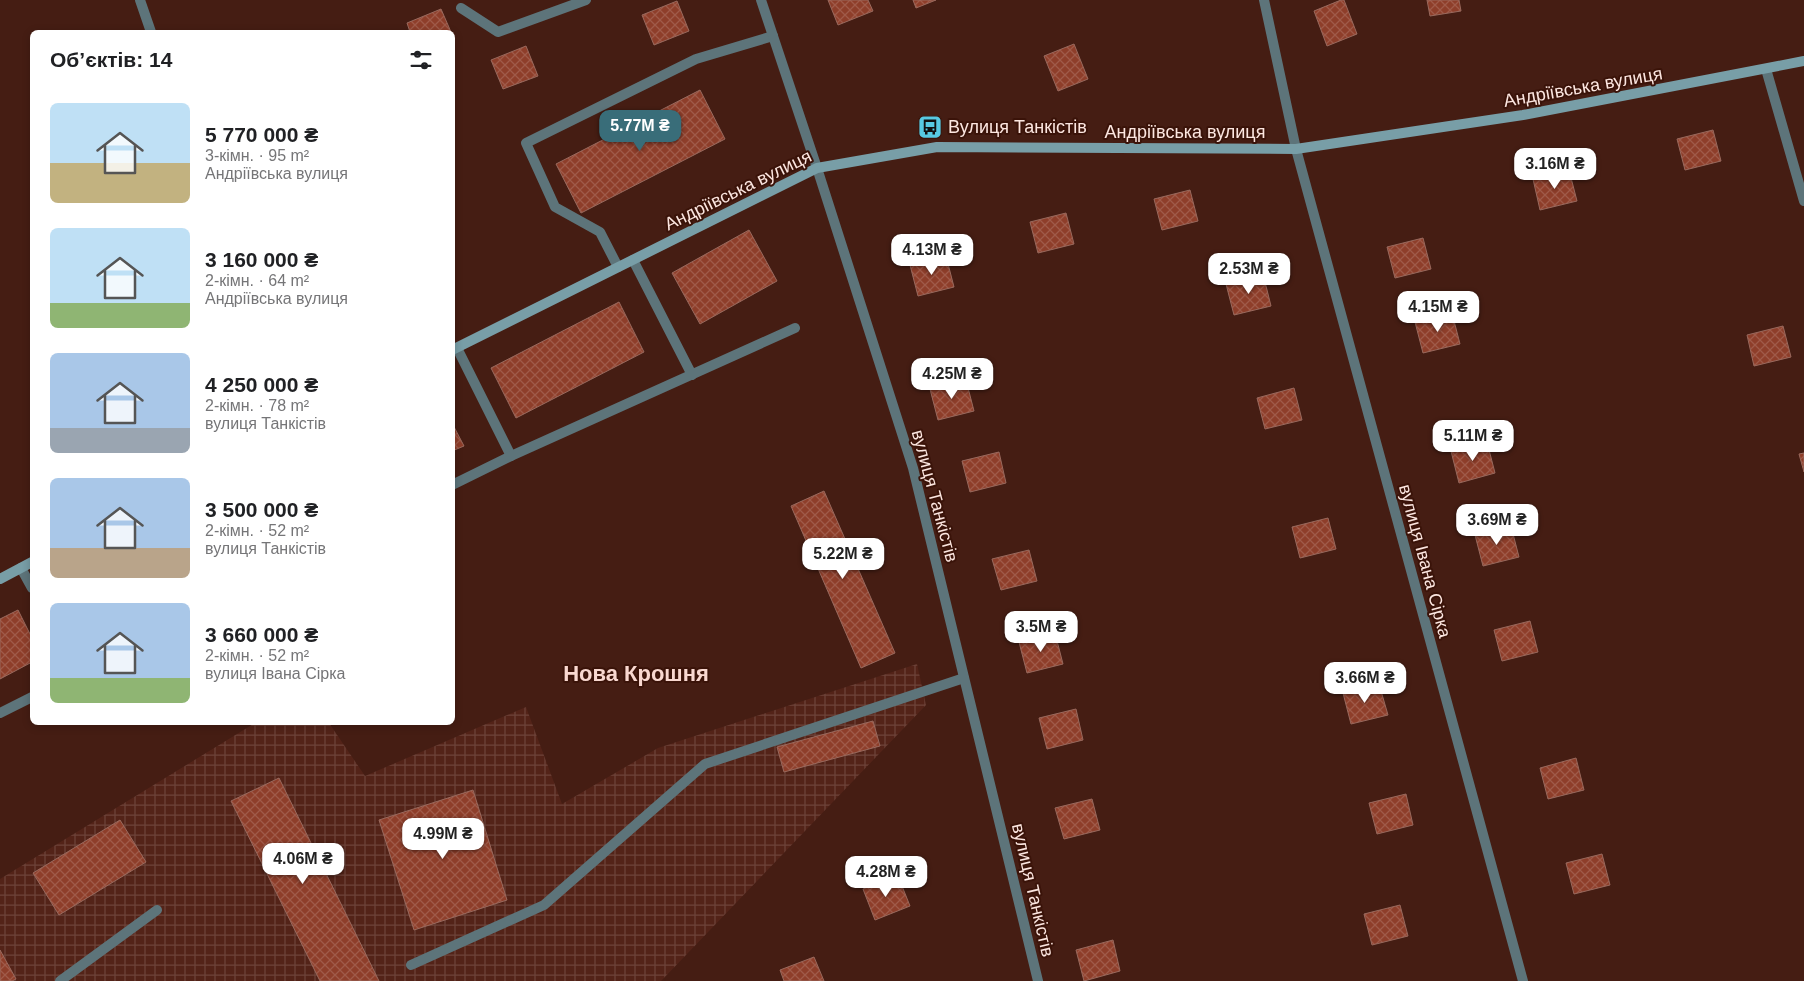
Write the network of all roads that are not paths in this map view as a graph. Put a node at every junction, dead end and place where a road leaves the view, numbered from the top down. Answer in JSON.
{"nodes":[{"id":1,"x":140,"y":0,"type":"edge"},
{"id":2,"x":586,"y":0,"type":"edge"},
{"id":3,"x":761,"y":0,"type":"edge"},
{"id":4,"x":1264,"y":0,"type":"edge"},
{"id":5,"x":461,"y":8,"type":"dead end"},
{"id":6,"x":150,"y":30,"type":"edge"},
{"id":7,"x":773,"y":36,"type":"junction"},
{"id":8,"x":1804,"y":61,"type":"edge"},
{"id":9,"x":1766,"y":69,"type":"junction"},
{"id":10,"x":1296,"y":150,"type":"junction"},
{"id":11,"x":817,"y":168,"type":"junction"},
{"id":12,"x":1804,"y":201,"type":"edge"},
{"id":13,"x":633,"y":260,"type":"junction"},
{"id":14,"x":618,"y":267,"type":"junction"},
{"id":15,"x":795,"y":328,"type":"dead end"},
{"id":16,"x":455,"y":349,"type":"edge"},
{"id":17,"x":692,"y":375,"type":"junction"},
{"id":18,"x":511,"y":456,"type":"junction"},
{"id":19,"x":455,"y":484,"type":"edge"},
{"id":20,"x":30,"y":563,"type":"edge"},
{"id":21,"x":21,"y":568,"type":"junction"},
{"id":22,"x":0,"y":578,"type":"edge"},
{"id":23,"x":30,"y":584,"type":"edge"},
{"id":24,"x":964,"y":678,"type":"junction"},
{"id":25,"x":30,"y":698,"type":"edge"},
{"id":26,"x":0,"y":713,"type":"edge"},
{"id":27,"x":157,"y":910,"type":"dead end"},
{"id":28,"x":411,"y":965,"type":"dead end"},
{"id":29,"x":60,"y":981,"type":"edge"},
{"id":30,"x":1038,"y":981,"type":"edge"},
{"id":31,"x":1523,"y":981,"type":"edge"}],
"edges":[{"from":1,"to":6,"type":"street"},
{"from":2,"to":5,"type":"street"},
{"from":3,"to":7,"type":"street","name":"вулиця Танкістів"},
{"from":4,"to":10,"type":"street","name":"вулиця Івана Сірка"},
{"from":7,"to":11,"type":"street","name":"вулиця Танкістів"},
{"from":7,"to":14,"type":"street"},
{"from":8,"to":9,"type":"street","name":"Андріївська вулиця"},
{"from":9,"to":10,"type":"street","name":"Андріївська вулиця"},
{"from":9,"to":12,"type":"street"},
{"from":10,"to":11,"type":"street","name":"Андріївська вулиця"},
{"from":10,"to":31,"type":"street","name":"вулиця Івана Сірка"},
{"from":11,"to":13,"type":"street","name":"Андріївська вулиця"},
{"from":11,"to":24,"type":"street","name":"вулиця Танкістів"},
{"from":13,"to":14,"type":"street","name":"Андріївська вулиця"},
{"from":13,"to":17,"type":"street"},
{"from":14,"to":16,"type":"street","name":"Андріївська вулиця"},
{"from":15,"to":17,"type":"street"},
{"from":16,"to":18,"type":"street"},
{"from":17,"to":18,"type":"street"},
{"from":18,"to":19,"type":"street"},
{"from":20,"to":21,"type":"street"},
{"from":21,"to":22,"type":"street"},
{"from":21,"to":23,"type":"street"},
{"from":24,"to":28,"type":"street"},
{"from":24,"to":30,"type":"street","name":"вулиця Танкістів"},
{"from":25,"to":26,"type":"street"},
{"from":27,"to":29,"type":"street"}]}
